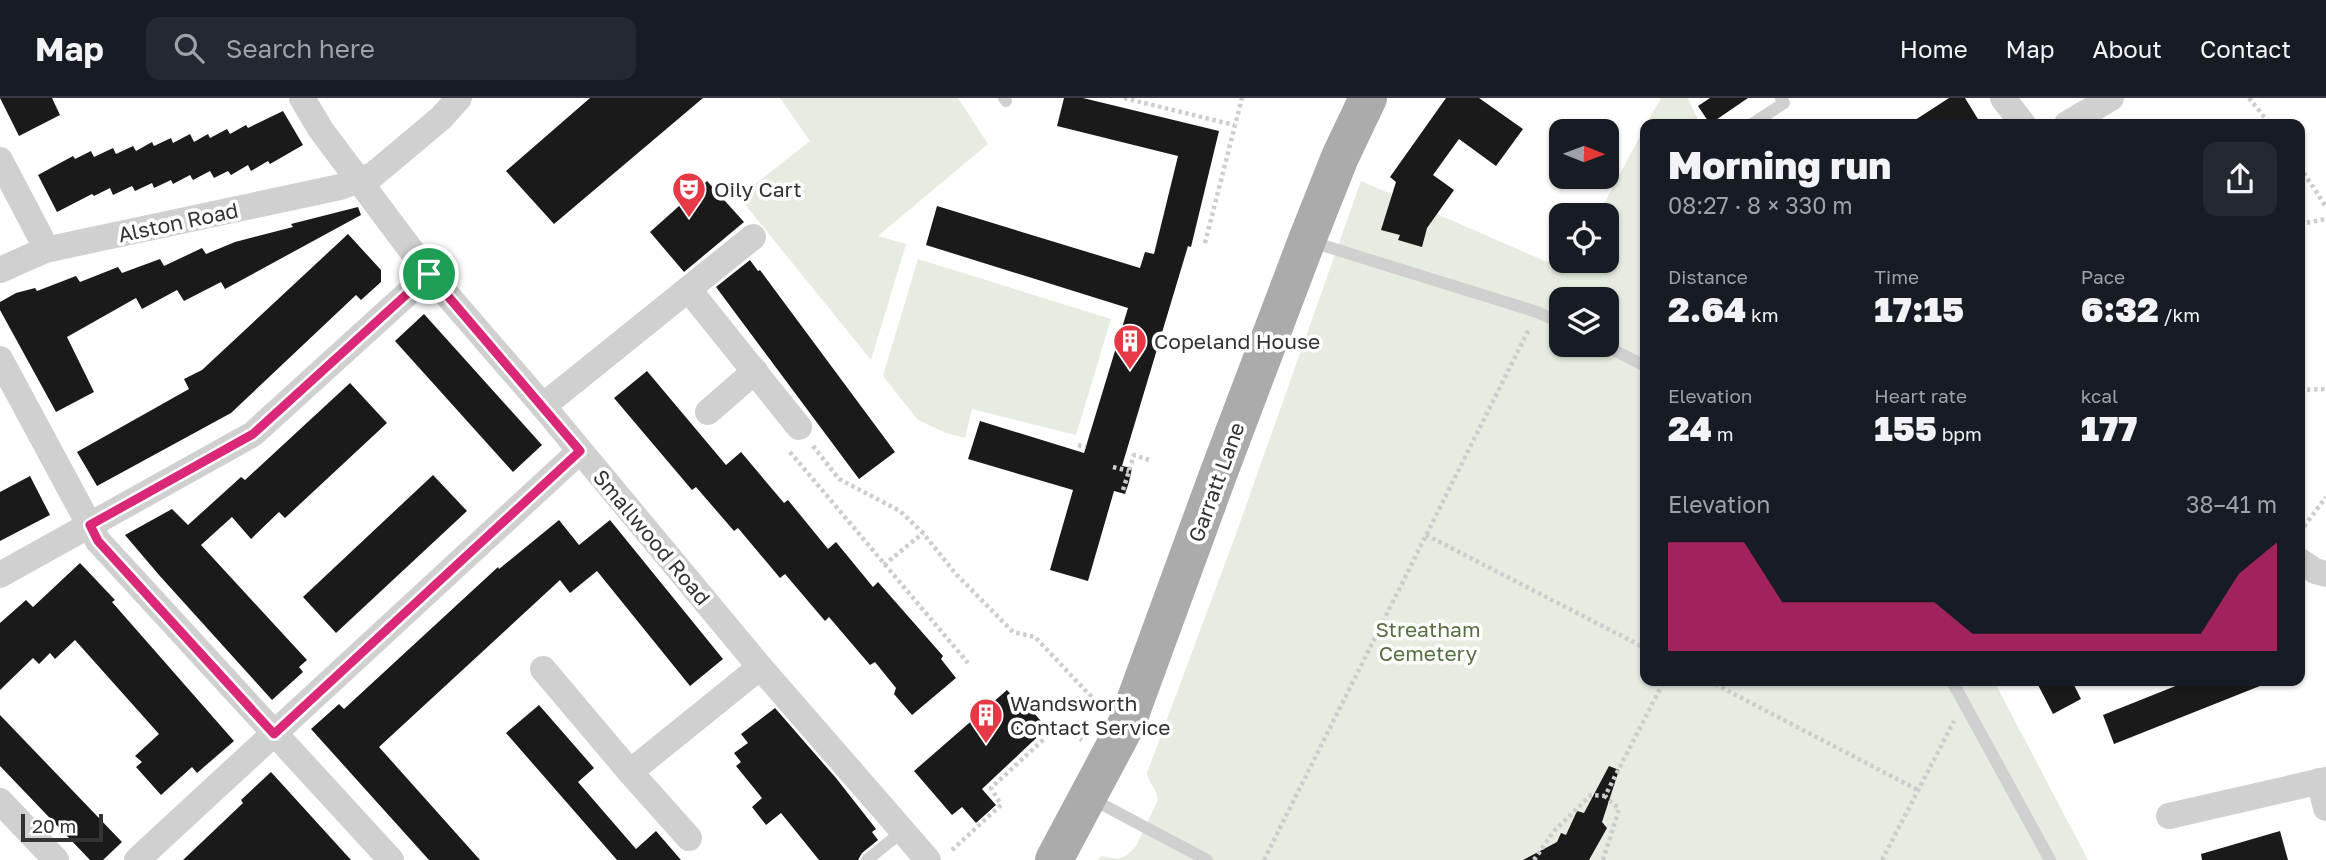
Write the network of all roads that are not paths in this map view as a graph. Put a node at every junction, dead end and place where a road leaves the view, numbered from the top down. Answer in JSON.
{"nodes":[{"id":1,"x":302,"y":98,"type":"edge"},
{"id":2,"x":459,"y":98,"type":"edge"},
{"id":3,"x":1368,"y":98,"type":"edge"},
{"id":4,"x":1781,"y":98,"type":"edge"},
{"id":5,"x":2003,"y":98,"type":"edge"},
{"id":6,"x":2110,"y":98,"type":"edge"},
{"id":7,"x":1760,"y":119,"type":"edge"},
{"id":8,"x":2019,"y":119,"type":"edge"},
{"id":9,"x":2075,"y":119,"type":"edge"},
{"id":10,"x":0,"y":160,"type":"edge"},
{"id":11,"x":358,"y":181,"type":"junction"},
{"id":12,"x":753,"y":237,"type":"dead end"},
{"id":13,"x":1307,"y":240,"type":"junction"},
{"id":14,"x":45,"y":250,"type":"junction"},
{"id":15,"x":0,"y":270,"type":"edge"},
{"id":16,"x":429,"y":274,"type":"junction"},
{"id":17,"x":689,"y":290,"type":"junction"},
{"id":18,"x":1549,"y":317,"type":"edge"},
{"id":19,"x":1619,"y":353,"type":"edge"},
{"id":20,"x":0,"y":359,"type":"edge"},
{"id":21,"x":1640,"y":363,"type":"edge"},
{"id":22,"x":755,"y":371,"type":"junction"},
{"id":23,"x":543,"y":406,"type":"junction"},
{"id":24,"x":708,"y":412,"type":"dead end"},
{"id":25,"x":799,"y":427,"type":"road end"},
{"id":26,"x":580,"y":451,"type":"junction"},
{"id":27,"x":90,"y":525,"type":"junction"},
{"id":28,"x":2305,"y":564,"type":"edge"},
{"id":29,"x":2326,"y":574,"type":"edge"},
{"id":30,"x":0,"y":575,"type":"edge"},
{"id":31,"x":760,"y":667,"type":"junction"},
{"id":32,"x":543,"y":669,"type":"dead end"},
{"id":33,"x":1955,"y":686,"type":"edge"},
{"id":34,"x":274,"y":734,"type":"junction"},
{"id":35,"x":630,"y":772,"type":"junction"},
{"id":36,"x":2322,"y":781,"type":"edge"},
{"id":37,"x":1089,"y":797,"type":"junction"},
{"id":38,"x":0,"y":801,"type":"edge"},
{"id":39,"x":2326,"y":808,"type":"edge"},
{"id":40,"x":2169,"y":816,"type":"dead end"},
{"id":41,"x":903,"y":831,"type":"junction"},
{"id":42,"x":690,"y":838,"type":"dead end"},
{"id":43,"x":938,"y":857,"type":"edge"},
{"id":44,"x":56,"y":860,"type":"edge"},
{"id":45,"x":137,"y":860,"type":"edge"},
{"id":46,"x":391,"y":860,"type":"edge"},
{"id":47,"x":867,"y":860,"type":"edge"},
{"id":48,"x":1054,"y":860,"type":"edge"},
{"id":49,"x":1207,"y":860,"type":"edge"},
{"id":50,"x":2050,"y":860,"type":"edge"}],
"edges":[{"from":1,"to":11,"type":"street","name":"Smallwood Road"},
{"from":2,"to":11,"type":"street","name":"Alston Road"},
{"from":3,"to":13,"type":"main road","name":"Garratt Lane"},
{"from":4,"to":7,"type":"lane"},
{"from":5,"to":8,"type":"street"},
{"from":6,"to":9,"type":"street"},
{"from":10,"to":14,"type":"street"},
{"from":11,"to":14,"type":"street","name":"Alston Road"},
{"from":11,"to":16,"type":"street","name":"Smallwood Road"},
{"from":12,"to":17,"type":"street"},
{"from":13,"to":18,"type":"lane"},
{"from":13,"to":37,"type":"main road","name":"Garratt Lane"},
{"from":14,"to":15,"type":"street","name":"Alston Road"},
{"from":16,"to":23,"type":"street","name":"Smallwood Road"},
{"from":16,"to":27,"type":"street"},
{"from":17,"to":22,"type":"street"},
{"from":17,"to":23,"type":"street"},
{"from":19,"to":21,"type":"lane"},
{"from":20,"to":27,"type":"street"},
{"from":22,"to":24,"type":"street"},
{"from":22,"to":25,"type":"street"},
{"from":23,"to":26,"type":"street","name":"Smallwood Road"},
{"from":26,"to":31,"type":"street","name":"Smallwood Road"},
{"from":26,"to":34,"type":"street"},
{"from":27,"to":30,"type":"street"},
{"from":27,"to":34,"type":"street"},
{"from":28,"to":29,"type":"street"},
{"from":31,"to":35,"type":"street"},
{"from":31,"to":41,"type":"street","name":"Smallwood Road"},
{"from":32,"to":35,"type":"street"},
{"from":33,"to":50,"type":"lane"},
{"from":34,"to":45,"type":"street"},
{"from":34,"to":46,"type":"street"},
{"from":35,"to":42,"type":"street"},
{"from":36,"to":39,"type":"street"},
{"from":36,"to":40,"type":"street"},
{"from":37,"to":48,"type":"main road","name":"Garratt Lane"},
{"from":37,"to":49,"type":"lane"},
{"from":38,"to":44,"type":"street"},
{"from":41,"to":43,"type":"street","name":"Smallwood Road"},
{"from":41,"to":47,"type":"lane"}]}
